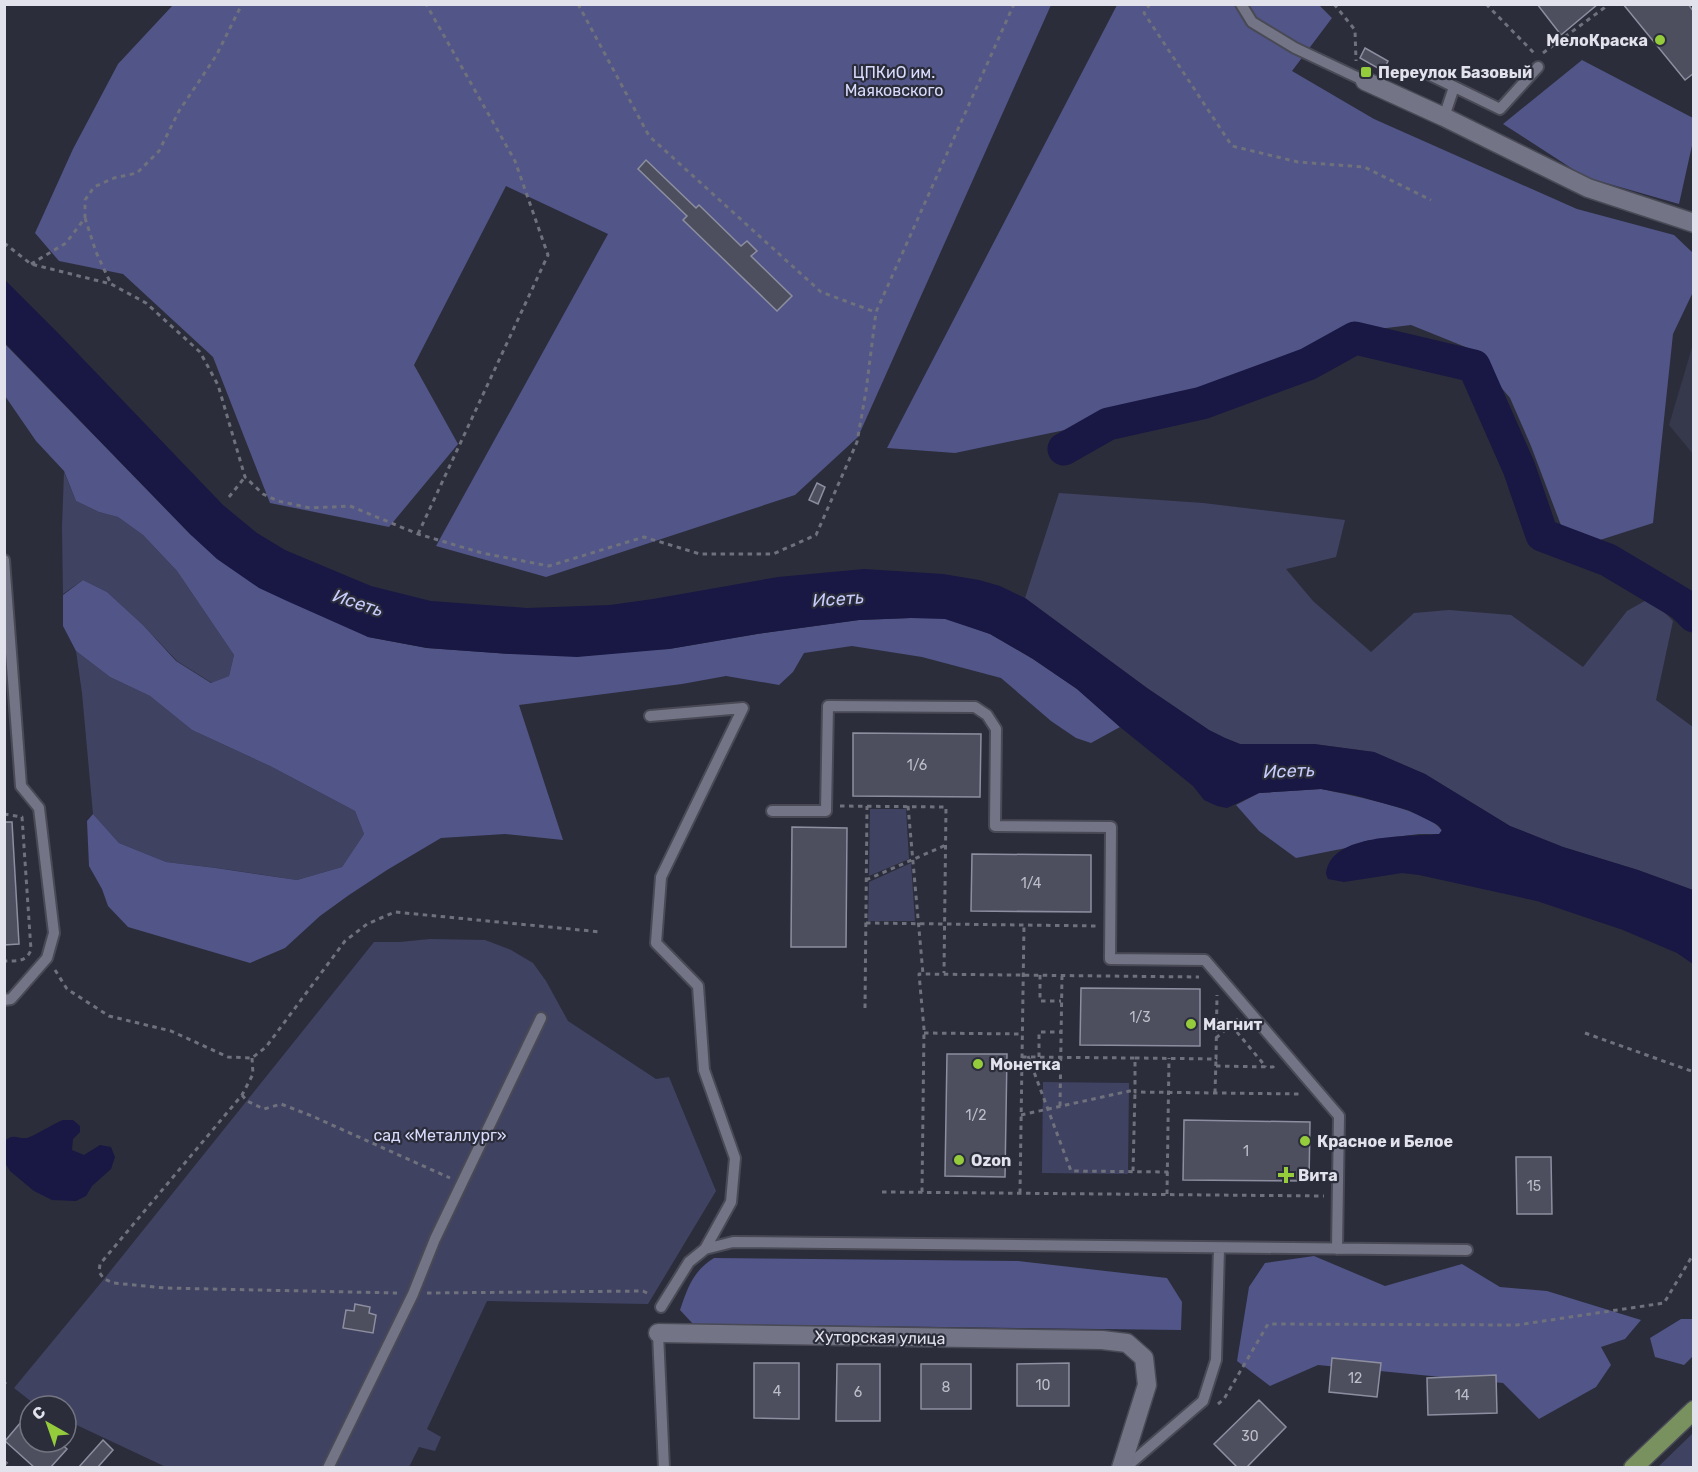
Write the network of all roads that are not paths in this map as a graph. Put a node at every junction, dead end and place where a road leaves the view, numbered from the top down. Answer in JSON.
{"nodes":[{"id":1,"x":1241,"y":4,"type":"edge"},
{"id":2,"x":1538,"y":67,"type":"dead end"},
{"id":3,"x":1428,"y":74,"type":"road end"},
{"id":4,"x":1361,"y":79,"type":"joint"},
{"id":5,"x":1454,"y":87,"type":"junction"},
{"id":6,"x":1444,"y":117,"type":"junction"},
{"id":7,"x":1694,"y":224,"type":"edge"},
{"id":8,"x":4,"y":560,"type":"edge"},
{"id":9,"x":650,"y":716,"type":"dead end"},
{"id":10,"x":772,"y":811,"type":"dead end"},
{"id":11,"x":4,"y":1000,"type":"edge"},
{"id":12,"x":542,"y":1018,"type":"dead end"},
{"id":13,"x":1219,"y":1248,"type":"junction"},
{"id":14,"x":705,"y":1249,"type":"junction"},
{"id":15,"x":1337,"y":1249,"type":"junction"},
{"id":16,"x":1467,"y":1250,"type":"dead end"},
{"id":17,"x":661,"y":1307,"type":"road end"},
{"id":18,"x":658,"y":1333,"type":"joint"},
{"id":19,"x":1694,"y":1410,"type":"edge"},
{"id":20,"x":328,"y":1467,"type":"edge"},
{"id":21,"x":664,"y":1467,"type":"edge"},
{"id":22,"x":1123,"y":1467,"type":"edge"},
{"id":23,"x":1634,"y":1467,"type":"edge"}],
"edges":[{"from":1,"to":4,"type":"lane"},
{"from":2,"to":5,"type":"lane"},
{"from":3,"to":5,"type":"lane"},
{"from":4,"to":6,"type":"street"},
{"from":5,"to":6,"type":"lane"},
{"from":6,"to":7,"type":"street"},
{"from":8,"to":11,"type":"lane"},
{"from":9,"to":14,"type":"lane"},
{"from":10,"to":15,"type":"lane"},
{"from":12,"to":20,"type":"lane"},
{"from":13,"to":14,"type":"lane"},
{"from":13,"to":15,"type":"lane"},
{"from":13,"to":22,"type":"lane"},
{"from":14,"to":17,"type":"lane"},
{"from":15,"to":16,"type":"lane"},
{"from":18,"to":21,"type":"lane"},
{"from":18,"to":22,"type":"street","name":"Хуторская улица"},
{"from":19,"to":23,"type":"main road"}]}
